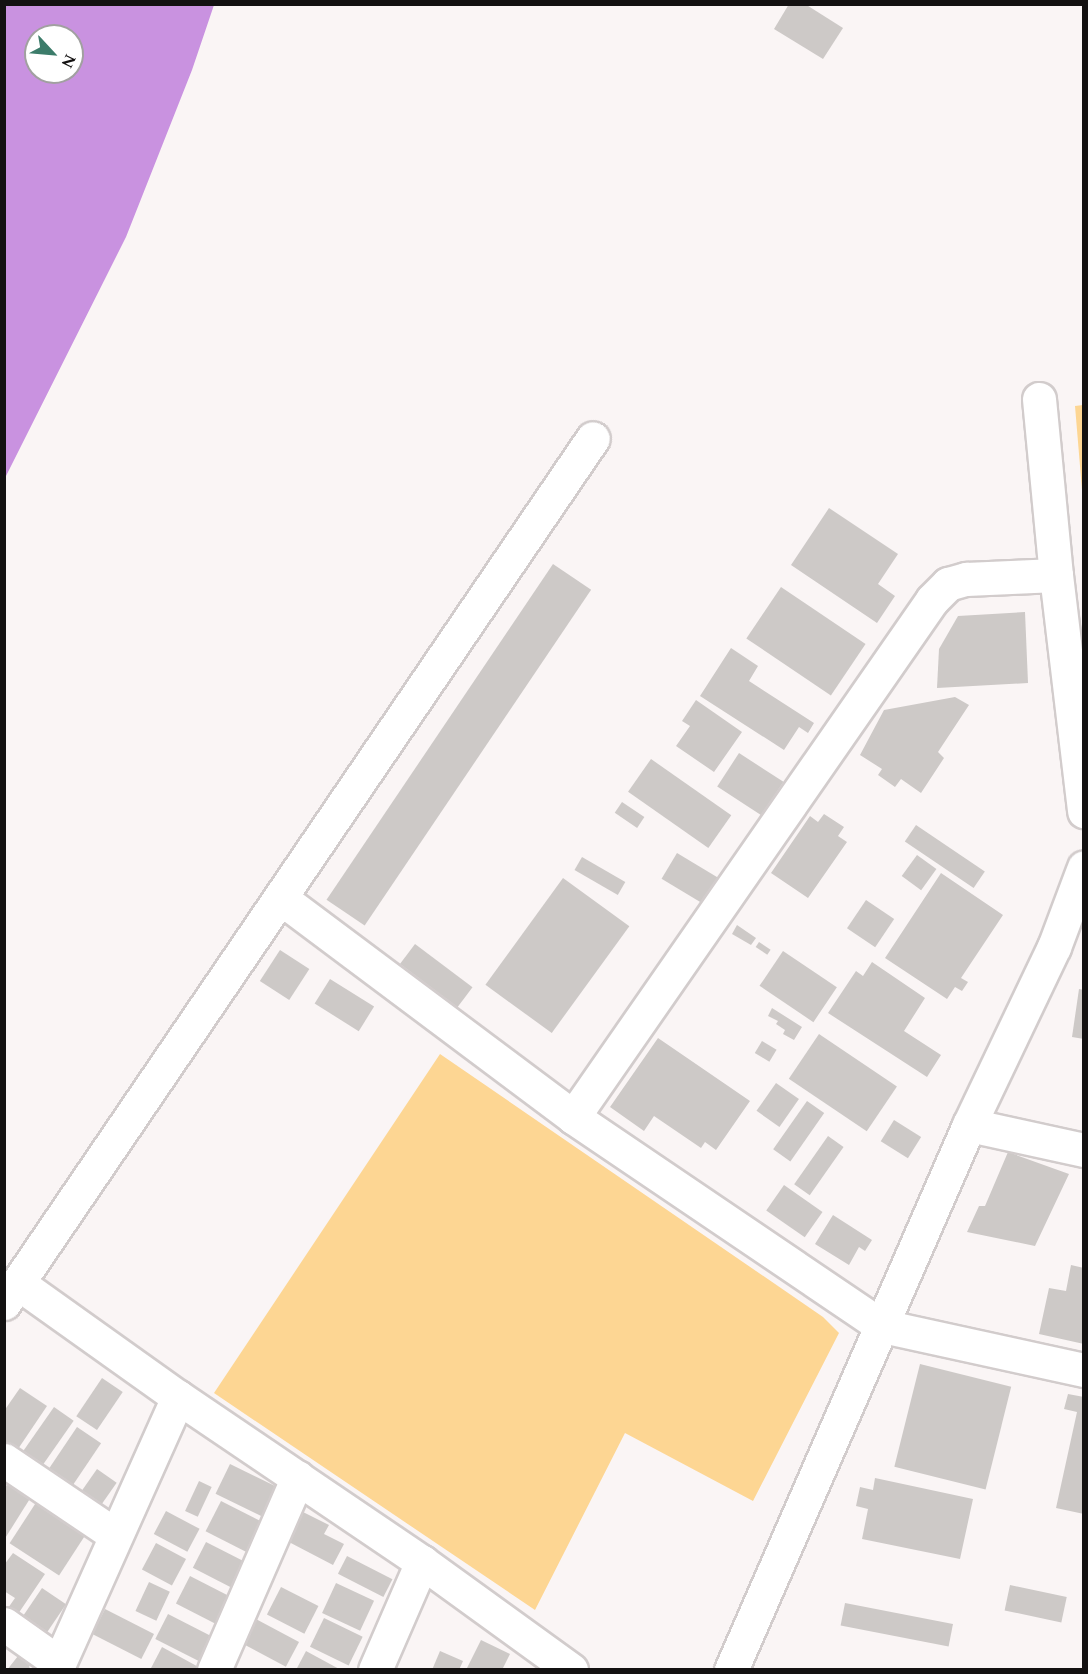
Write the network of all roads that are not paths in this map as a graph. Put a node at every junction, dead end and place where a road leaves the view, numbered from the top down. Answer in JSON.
{"nodes":[{"id":1,"x":1039,"y":399,"type":"dead end"},
{"id":2,"x":593,"y":438,"type":"dead end"},
{"id":3,"x":1056,"y":575,"type":"junction"},
{"id":4,"x":1083,"y":811,"type":"edge"},
{"id":5,"x":1083,"y":867,"type":"edge"},
{"id":6,"x":282,"y":898,"type":"junction"},
{"id":7,"x":573,"y":1117,"type":"junction"},
{"id":8,"x":969,"y":1125,"type":"junction"},
{"id":9,"x":1083,"y":1150,"type":"edge"},
{"id":10,"x":11,"y":1293,"type":"edge"},
{"id":11,"x":882,"y":1326,"type":"junction"},
{"id":12,"x":1083,"y":1370,"type":"edge"},
{"id":13,"x":178,"y":1397,"type":"junction"},
{"id":14,"x":4,"y":1460,"type":"edge"},
{"id":15,"x":298,"y":1477,"type":"junction"},
{"id":16,"x":115,"y":1535,"type":"junction"},
{"id":17,"x":422,"y":1562,"type":"junction"},
{"id":18,"x":4,"y":1624,"type":"edge"},
{"id":19,"x":537,"y":1659,"type":"edge"},
{"id":20,"x":58,"y":1666,"type":"edge"},
{"id":21,"x":214,"y":1670,"type":"edge"},
{"id":22,"x":375,"y":1670,"type":"edge"},
{"id":23,"x":571,"y":1670,"type":"edge"},
{"id":24,"x":731,"y":1670,"type":"edge"}],
"edges":[{"from":1,"to":3,"type":"street"},
{"from":2,"to":6,"type":"street"},
{"from":3,"to":4,"type":"street"},
{"from":3,"to":7,"type":"street"},
{"from":5,"to":8,"type":"street"},
{"from":6,"to":7,"type":"street"},
{"from":6,"to":10,"type":"street"},
{"from":7,"to":11,"type":"street"},
{"from":8,"to":9,"type":"street"},
{"from":8,"to":11,"type":"street"},
{"from":10,"to":13,"type":"street"},
{"from":11,"to":12,"type":"street"},
{"from":11,"to":24,"type":"street"},
{"from":13,"to":15,"type":"street"},
{"from":13,"to":16,"type":"street"},
{"from":14,"to":16,"type":"street"},
{"from":15,"to":17,"type":"street"},
{"from":15,"to":21,"type":"street"},
{"from":16,"to":20,"type":"street"},
{"from":17,"to":19,"type":"street"},
{"from":17,"to":22,"type":"street"},
{"from":18,"to":20,"type":"street"},
{"from":19,"to":23,"type":"street"}]}
